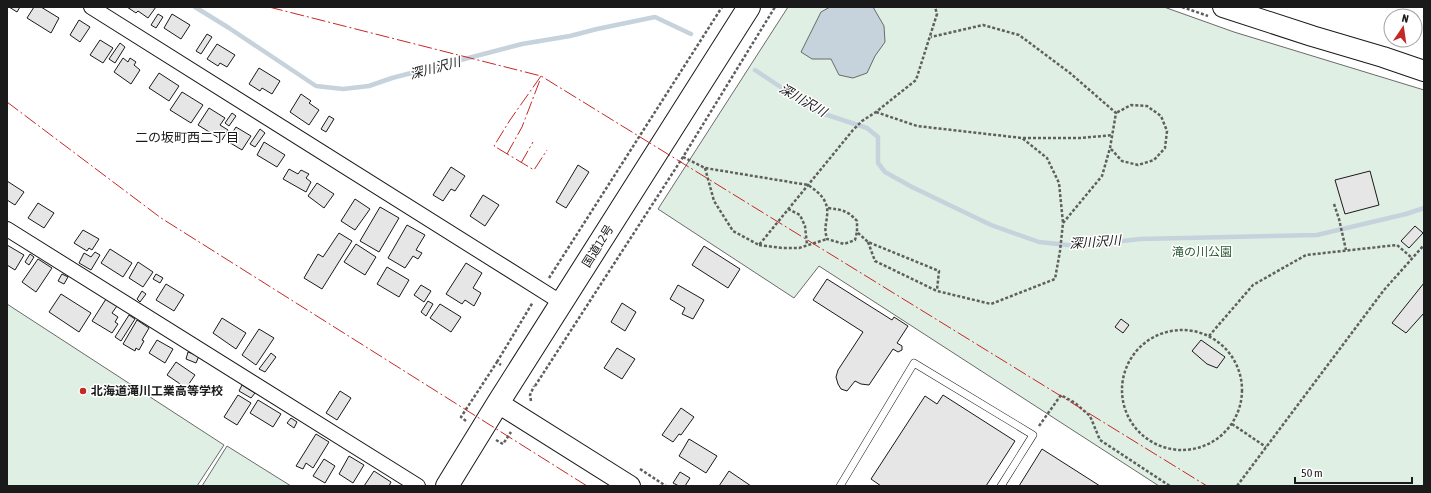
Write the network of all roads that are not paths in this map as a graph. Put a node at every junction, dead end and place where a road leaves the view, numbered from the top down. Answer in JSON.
{"nodes":[{"id":1,"x":91,"y":7,"type":"edge"},
{"id":2,"x":750,"y":7,"type":"edge"},
{"id":3,"x":1223,"y":7,"type":"edge"},
{"id":4,"x":1424,"y":71,"type":"edge"},
{"id":5,"x":7,"y":229,"type":"edge"},
{"id":6,"x":562,"y":303,"type":"junction"},
{"id":7,"x":498,"y":403,"type":"junction"},
{"id":8,"x":418,"y":486,"type":"edge"},
{"id":9,"x":447,"y":486,"type":"edge"},
{"id":10,"x":630,"y":486,"type":"edge"},
{"id":11,"x":840,"y":486,"type":"edge"},
{"id":12,"x":1001,"y":486,"type":"edge"}],
"edges":[{"from":1,"to":6,"type":"street"},
{"from":2,"to":6,"type":"highway","name":"国道12号"},
{"from":3,"to":4,"type":"street"},
{"from":5,"to":8,"type":"street"},
{"from":6,"to":7,"type":"highway","name":"国道12号"},
{"from":7,"to":9,"type":"highway","name":"国道12号"},
{"from":7,"to":10,"type":"street"},
{"from":11,"to":12,"type":"lane"}]}
